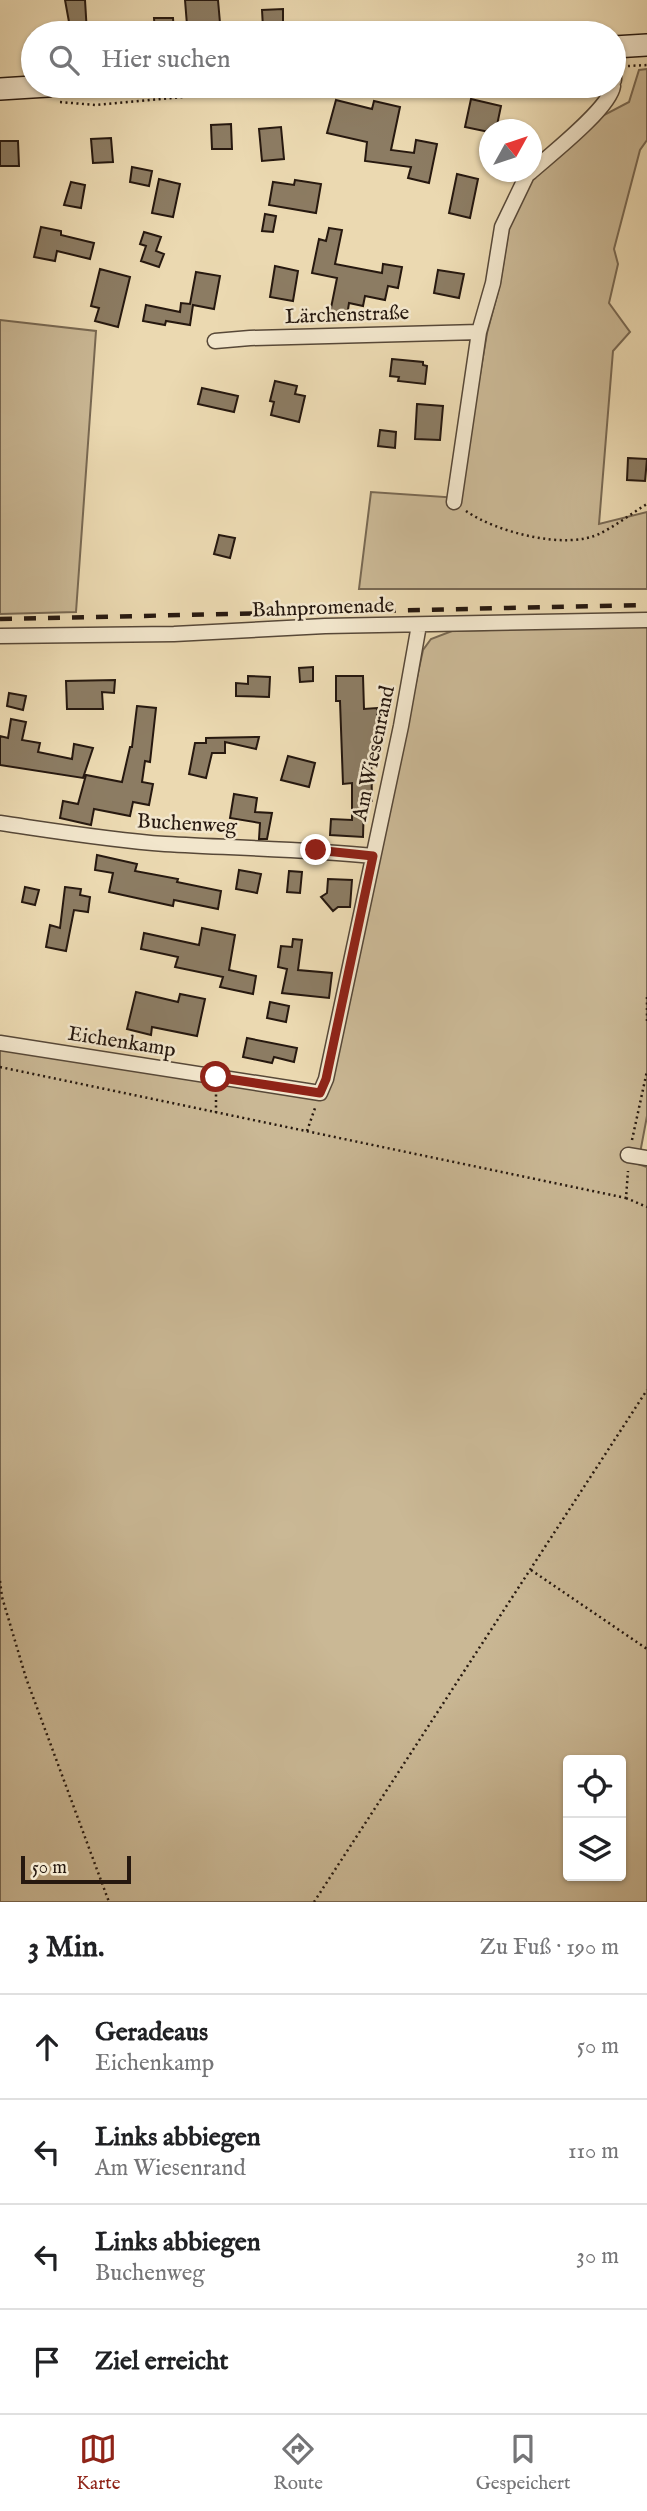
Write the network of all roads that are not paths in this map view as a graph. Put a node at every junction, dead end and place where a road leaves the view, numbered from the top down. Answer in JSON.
{"nodes":[{"id":1,"x":647,"y":45,"type":"edge"},
{"id":2,"x":626,"y":55,"type":"edge"},
{"id":3,"x":0,"y":89,"type":"edge"},
{"id":4,"x":21,"y":91,"type":"edge"},
{"id":5,"x":607,"y":98,"type":"edge"},
{"id":6,"x":542,"y":161,"type":"edge"},
{"id":7,"x":524,"y":182,"type":"edge"},
{"id":8,"x":479,"y":332,"type":"junction"},
{"id":9,"x":215,"y":341,"type":"dead end"},
{"id":10,"x":454,"y":502,"type":"road end"},
{"id":11,"x":647,"y":620,"type":"edge"},
{"id":12,"x":419,"y":625,"type":"junction"},
{"id":13,"x":0,"y":636,"type":"edge"},
{"id":14,"x":0,"y":823,"type":"edge"},
{"id":15,"x":373,"y":856,"type":"junction"},
{"id":16,"x":0,"y":1043,"type":"edge"},
{"id":17,"x":320,"y":1093,"type":"joint"},
{"id":18,"x":628,"y":1155,"type":"road end"},
{"id":19,"x":647,"y":1158,"type":"edge"}],
"edges":[{"from":1,"to":2,"type":"main road"},
{"from":3,"to":4,"type":"main road"},
{"from":5,"to":6,"type":"street"},
{"from":7,"to":8,"type":"street"},
{"from":8,"to":9,"type":"street","name":"Lärchenstraße"},
{"from":8,"to":10,"type":"street"},
{"from":11,"to":12,"type":"street","name":"Bahnpromenade"},
{"from":12,"to":13,"type":"street","name":"Bahnpromenade"},
{"from":12,"to":15,"type":"street","name":"Am Wiesenrand"},
{"from":14,"to":15,"type":"street","name":"Buchenweg"},
{"from":15,"to":17,"type":"street","name":"Am Wiesenrand"},
{"from":16,"to":17,"type":"street","name":"Eichenkamp"},
{"from":18,"to":19,"type":"street"}]}
